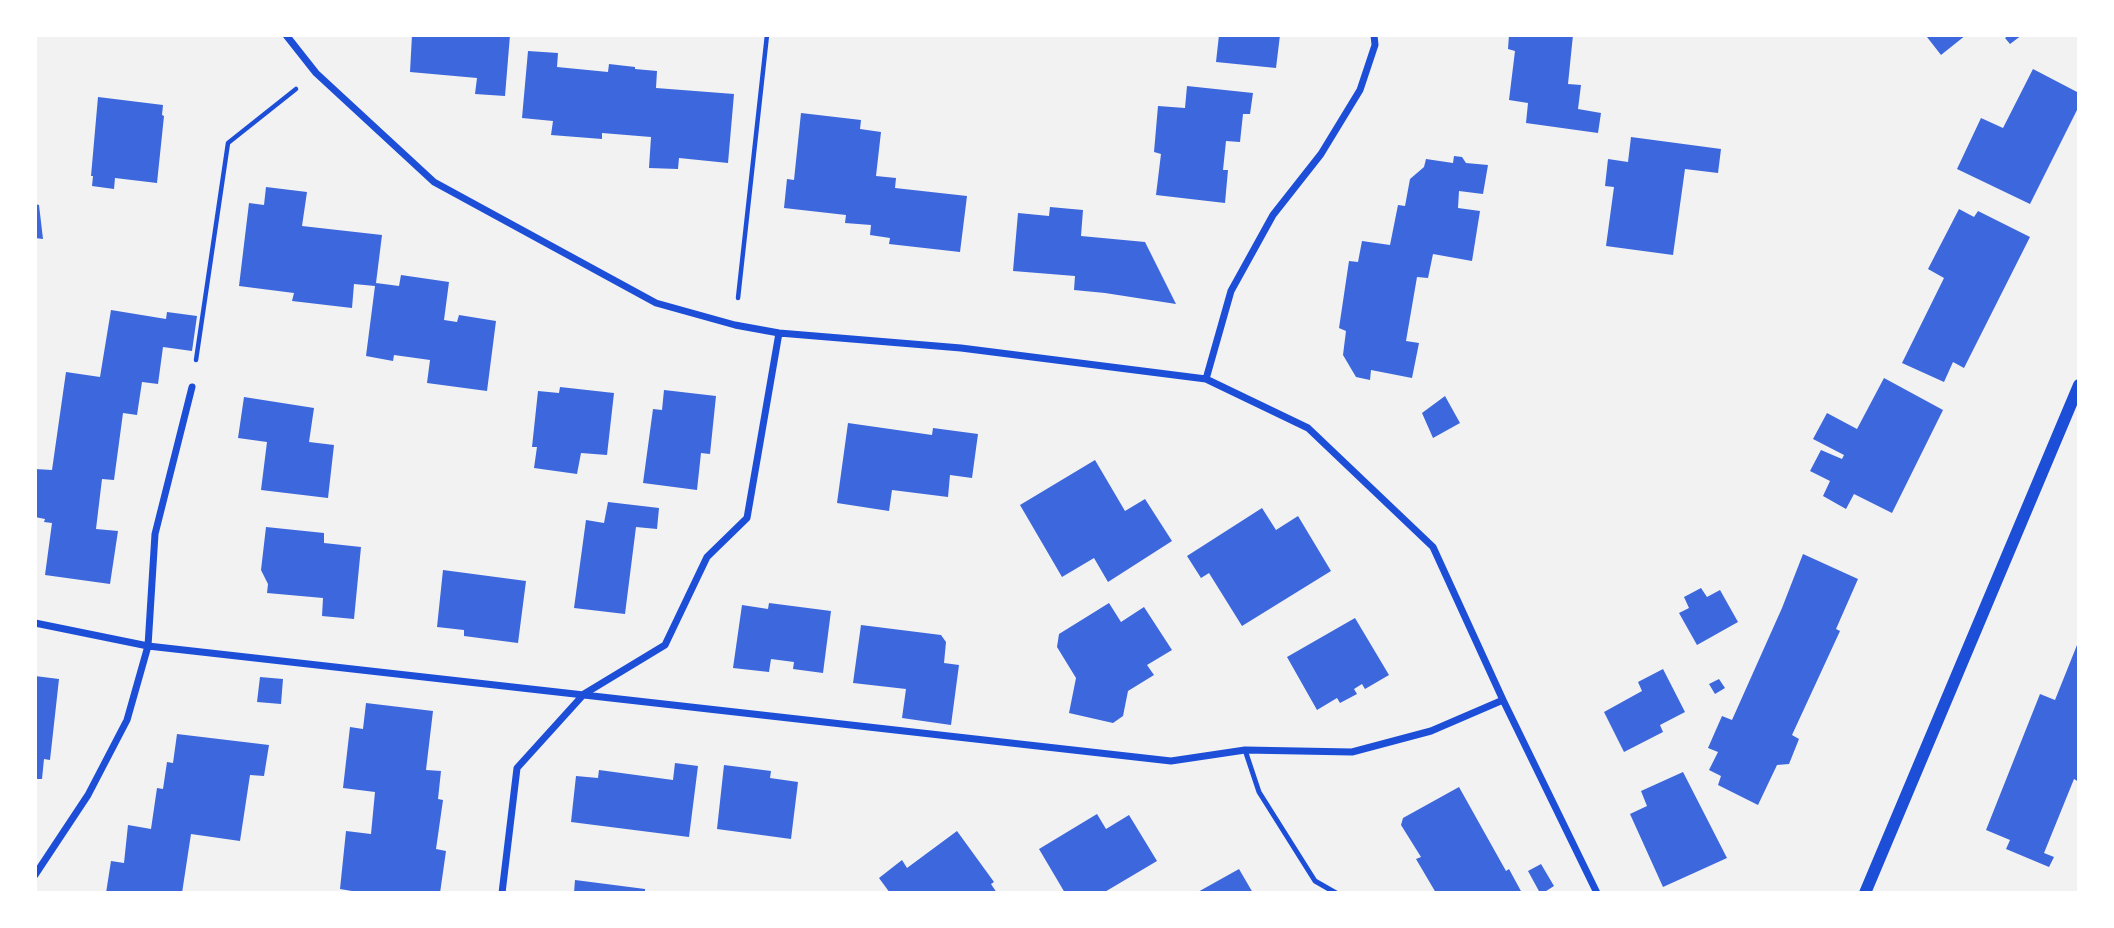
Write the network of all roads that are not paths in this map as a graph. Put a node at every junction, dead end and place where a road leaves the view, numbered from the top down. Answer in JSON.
{"nodes":[{"id":1,"x":286,"y":35,"type":"edge"},
{"id":2,"x":1374,"y":35,"type":"edge"},
{"id":3,"x":779,"y":332,"type":"junction"},
{"id":4,"x":1206,"y":379,"type":"junction"},
{"id":5,"x":2079,"y":385,"type":"edge"},
{"id":6,"x":192,"y":387,"type":"road end"},
{"id":7,"x":35,"y":623,"type":"edge"},
{"id":8,"x":148,"y":646,"type":"junction"},
{"id":9,"x":584,"y":694,"type":"junction"},
{"id":10,"x":1503,"y":700,"type":"junction"},
{"id":11,"x":1245,"y":750,"type":"junction"},
{"id":12,"x":35,"y":875,"type":"edge"},
{"id":13,"x":502,"y":893,"type":"edge"},
{"id":14,"x":1336,"y":893,"type":"edge"},
{"id":15,"x":1597,"y":893,"type":"edge"},
{"id":16,"x":1866,"y":893,"type":"edge"}],
"edges":[{"from":1,"to":3,"type":"street"},
{"from":2,"to":4,"type":"street"},
{"from":3,"to":4,"type":"street"},
{"from":3,"to":9,"type":"street"},
{"from":4,"to":10,"type":"street"},
{"from":5,"to":16,"type":"street"},
{"from":6,"to":8,"type":"street"},
{"from":7,"to":8,"type":"street"},
{"from":8,"to":9,"type":"street"},
{"from":8,"to":12,"type":"street"},
{"from":9,"to":11,"type":"street"},
{"from":9,"to":13,"type":"street"},
{"from":10,"to":11,"type":"street"},
{"from":10,"to":15,"type":"street"},
{"from":11,"to":14,"type":"lane"}]}
